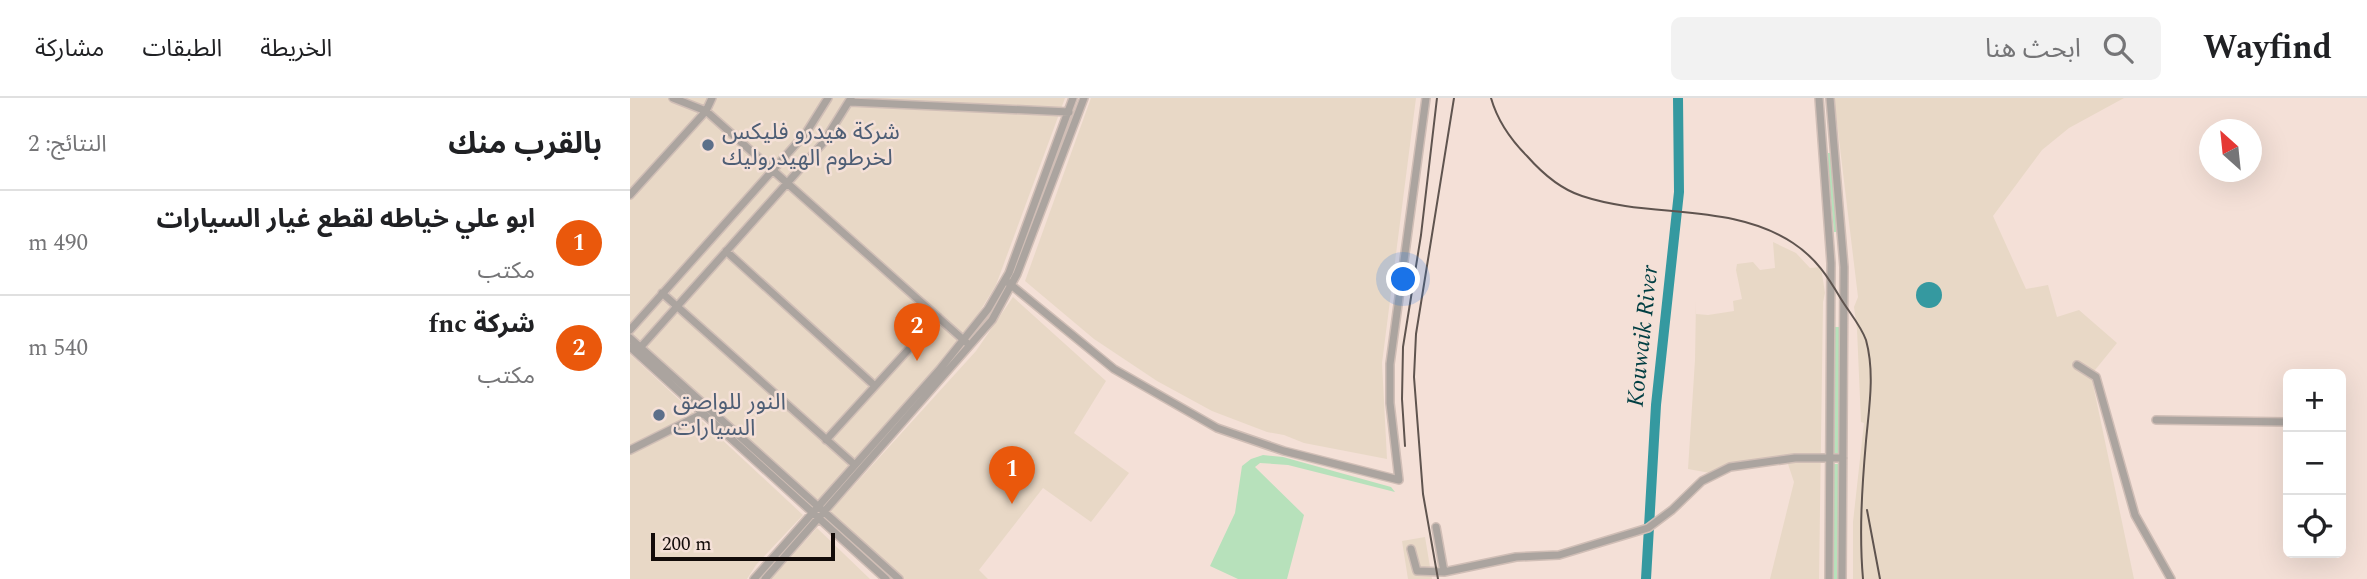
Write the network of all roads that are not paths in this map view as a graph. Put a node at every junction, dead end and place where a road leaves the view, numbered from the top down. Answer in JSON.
{"nodes":[{"id":1,"x":673,"y":98,"type":"edge"},
{"id":2,"x":712,"y":98,"type":"edge"},
{"id":3,"x":828,"y":98,"type":"edge"},
{"id":4,"x":1073,"y":98,"type":"edge"},
{"id":5,"x":1084,"y":98,"type":"edge"},
{"id":6,"x":1426,"y":98,"type":"edge"},
{"id":7,"x":1819,"y":98,"type":"edge"},
{"id":8,"x":1830,"y":98,"type":"edge"},
{"id":9,"x":851,"y":100,"type":"edge"},
{"id":10,"x":706,"y":111,"type":"junction"},
{"id":11,"x":1068,"y":112,"type":"junction"},
{"id":12,"x":1078,"y":113,"type":"junction"},
{"id":13,"x":773,"y":169,"type":"junction"},
{"id":14,"x":788,"y":182,"type":"junction"},
{"id":15,"x":1044,"y":189,"type":"junction"},
{"id":16,"x":630,"y":195,"type":"edge"},
{"id":17,"x":726,"y":251,"type":"junction"},
{"id":18,"x":1005,"y":280,"type":"junction"},
{"id":19,"x":1013,"y":285,"type":"junction"},
{"id":20,"x":662,"y":293,"type":"junction"},
{"id":21,"x":676,"y":306,"type":"junction"},
{"id":22,"x":938,"y":317,"type":"junction"},
{"id":23,"x":630,"y":330,"type":"edge"},
{"id":24,"x":630,"y":338,"type":"edge"},
{"id":25,"x":967,"y":343,"type":"junction"},
{"id":26,"x":635,"y":348,"type":"edge"},
{"id":27,"x":2077,"y":365,"type":"dead end"},
{"id":28,"x":876,"y":386,"type":"junction"},
{"id":29,"x":704,"y":413,"type":"junction"},
{"id":30,"x":2156,"y":419,"type":"dead end"},
{"id":31,"x":2283,"y":422,"type":"edge"},
{"id":32,"x":825,"y":440,"type":"junction"},
{"id":33,"x":630,"y":450,"type":"edge"},
{"id":34,"x":1830,"y":458,"type":"junction"},
{"id":35,"x":1843,"y":458,"type":"junction"},
{"id":36,"x":855,"y":465,"type":"junction"},
{"id":37,"x":821,"y":508,"type":"junction"},
{"id":38,"x":815,"y":515,"type":"junction"},
{"id":39,"x":1436,"y":527,"type":"dead end"},
{"id":40,"x":1411,"y":549,"type":"dead end"},
{"id":41,"x":1444,"y":572,"type":"junction"},
{"id":42,"x":754,"y":579,"type":"edge"},
{"id":43,"x":765,"y":579,"type":"edge"},
{"id":44,"x":886,"y":579,"type":"edge"},
{"id":45,"x":899,"y":579,"type":"edge"},
{"id":46,"x":1829,"y":579,"type":"edge"},
{"id":47,"x":1842,"y":579,"type":"edge"},
{"id":48,"x":2171,"y":579,"type":"edge"}],
"edges":[{"from":1,"to":10,"type":"street"},
{"from":2,"to":10,"type":"street"},
{"from":3,"to":13,"type":"street"},
{"from":4,"to":11,"type":"street"},
{"from":5,"to":12,"type":"street"},
{"from":6,"to":19,"type":"street"},
{"from":7,"to":34,"type":"street"},
{"from":8,"to":35,"type":"street"},
{"from":9,"to":11,"type":"street"},
{"from":9,"to":14,"type":"street"},
{"from":10,"to":13,"type":"street"},
{"from":10,"to":16,"type":"street"},
{"from":11,"to":12,"type":"street"},
{"from":11,"to":15,"type":"street"},
{"from":12,"to":15,"type":"street"},
{"from":13,"to":14,"type":"street"},
{"from":13,"to":20,"type":"street"},
{"from":14,"to":17,"type":"street"},
{"from":14,"to":22,"type":"street"},
{"from":15,"to":18,"type":"street"},
{"from":15,"to":19,"type":"street"},
{"from":17,"to":21,"type":"street"},
{"from":17,"to":28,"type":"street"},
{"from":18,"to":19,"type":"street"},
{"from":18,"to":25,"type":"street"},
{"from":19,"to":25,"type":"street"},
{"from":20,"to":21,"type":"street"},
{"from":20,"to":23,"type":"street"},
{"from":21,"to":26,"type":"street"},
{"from":21,"to":32,"type":"street"},
{"from":22,"to":25,"type":"street"},
{"from":22,"to":28,"type":"street"},
{"from":24,"to":26,"type":"street"},
{"from":25,"to":36,"type":"street"},
{"from":25,"to":37,"type":"street"},
{"from":26,"to":29,"type":"street"},
{"from":26,"to":37,"type":"street"},
{"from":27,"to":48,"type":"street"},
{"from":28,"to":32,"type":"street"},
{"from":29,"to":33,"type":"street"},
{"from":29,"to":38,"type":"street"},
{"from":30,"to":31,"type":"street"},
{"from":32,"to":36,"type":"street"},
{"from":34,"to":35,"type":"street"},
{"from":34,"to":41,"type":"street"},
{"from":34,"to":46,"type":"street"},
{"from":35,"to":47,"type":"street"},
{"from":36,"to":37,"type":"street"},
{"from":37,"to":38,"type":"street"},
{"from":37,"to":45,"type":"street"},
{"from":38,"to":42,"type":"street"},
{"from":38,"to":43,"type":"street"},
{"from":38,"to":44,"type":"street"},
{"from":39,"to":41,"type":"street"},
{"from":40,"to":41,"type":"street"}]}
